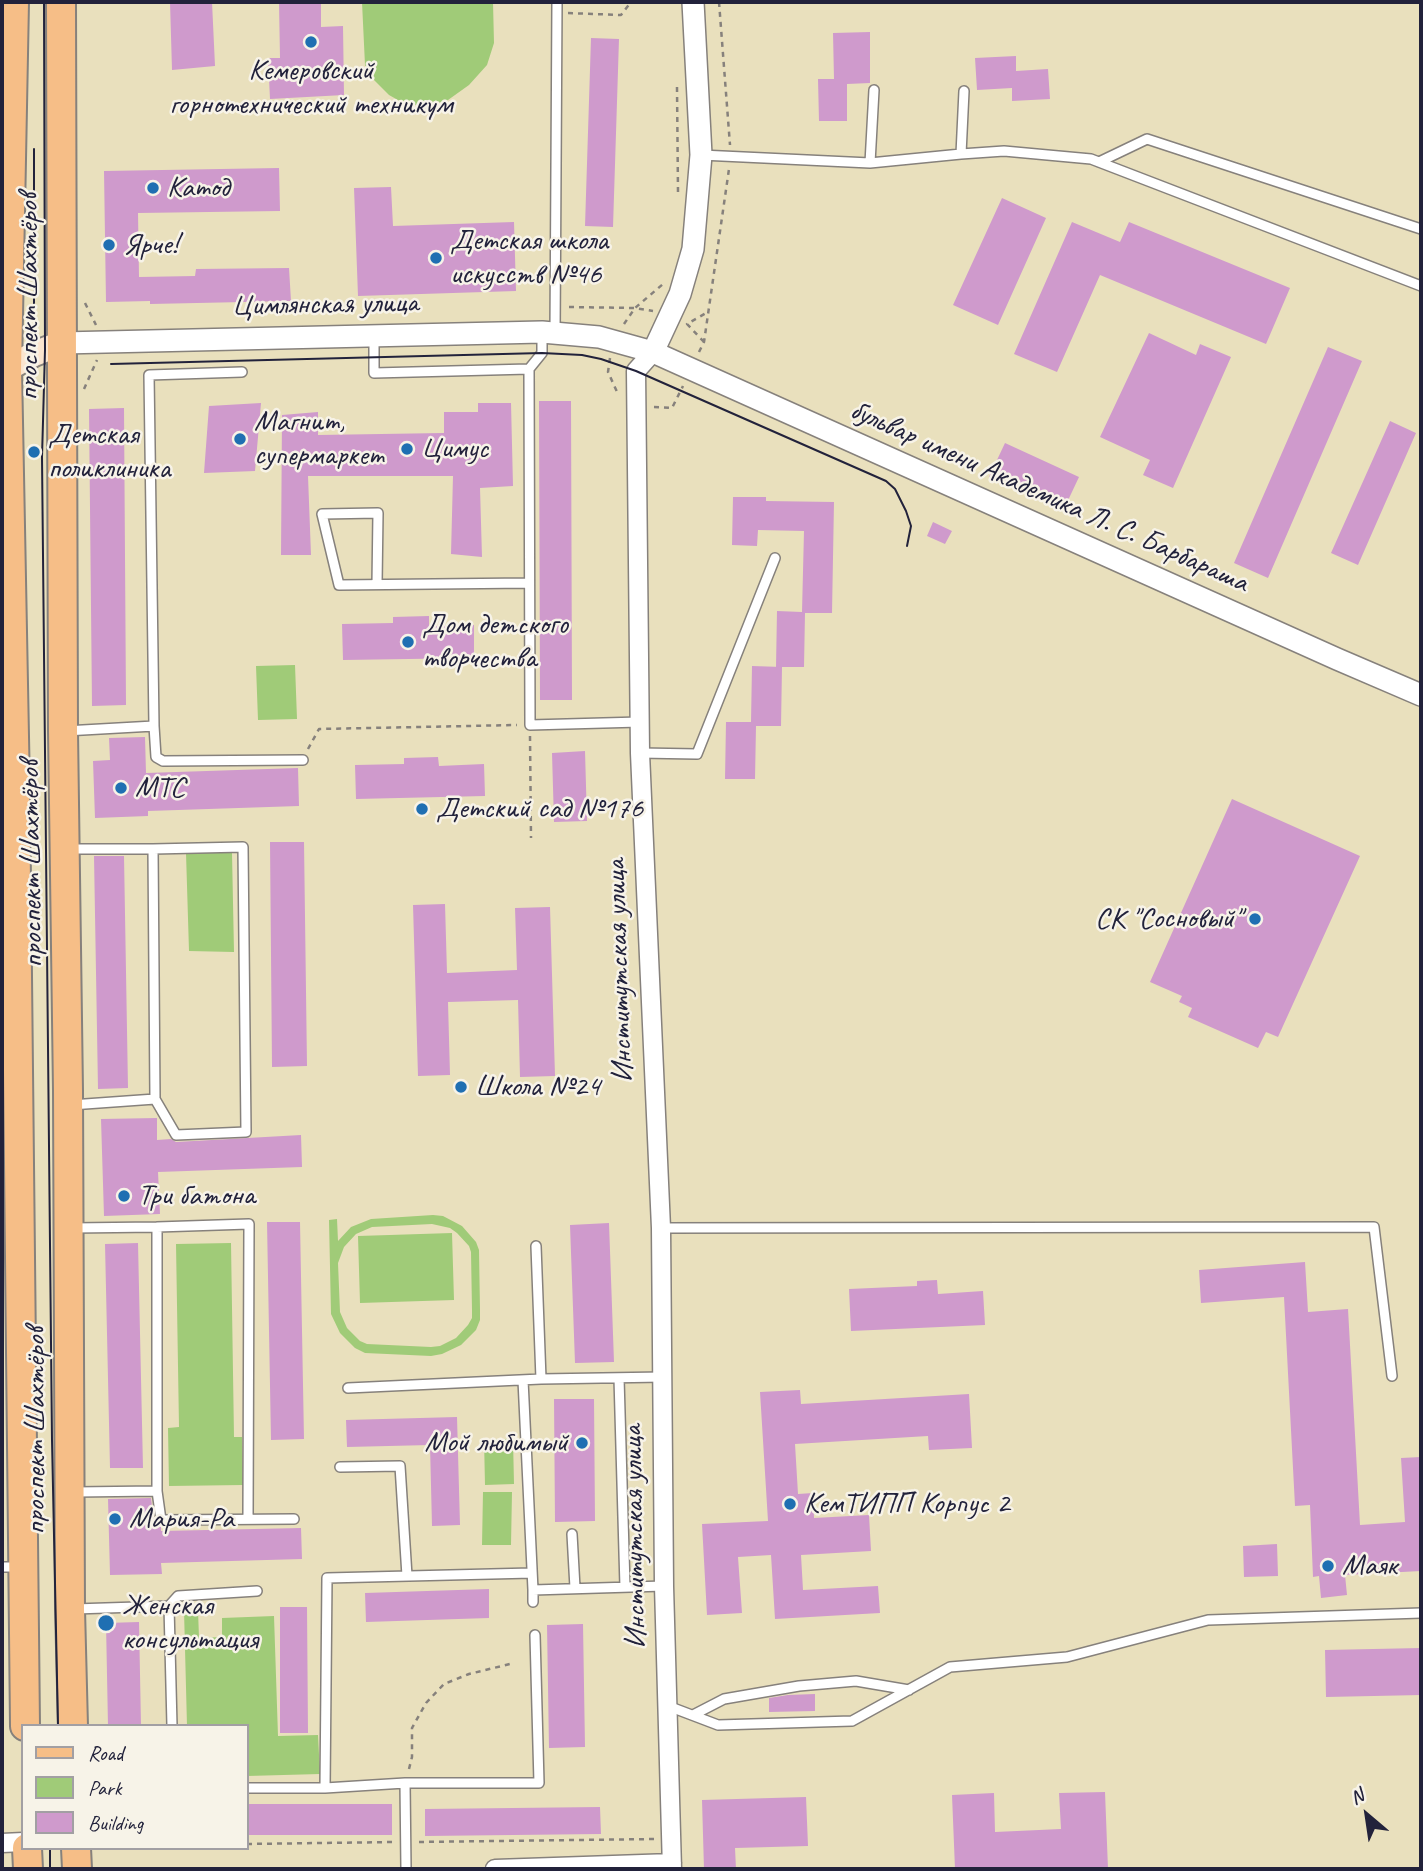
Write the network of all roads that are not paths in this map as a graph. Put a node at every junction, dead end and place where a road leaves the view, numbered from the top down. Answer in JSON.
{"nodes":[{"id":1,"x":14,"y":2,"type":"edge"},
{"id":2,"x":61,"y":2,"type":"edge"},
{"id":3,"x":557,"y":2,"type":"edge"},
{"id":4,"x":693,"y":2,"type":"edge"},
{"id":5,"x":8,"y":87,"type":"edge"},
{"id":6,"x":874,"y":90,"type":"dead end"},
{"id":7,"x":964,"y":91,"type":"dead end"},
{"id":8,"x":961,"y":154,"type":"junction"},
{"id":9,"x":702,"y":155,"type":"junction"},
{"id":10,"x":1099,"y":162,"type":"junction"},
{"id":11,"x":870,"y":163,"type":"junction"},
{"id":12,"x":1421,"y":229,"type":"edge"},
{"id":13,"x":1421,"y":286,"type":"edge"},
{"id":14,"x":548,"y":333,"type":"junction"},
{"id":15,"x":374,"y":336,"type":"junction"},
{"id":16,"x":62,"y":343,"type":"junction"},
{"id":17,"x":653,"y":352,"type":"junction"},
{"id":18,"x":5,"y":369,"type":"edge"},
{"id":19,"x":529,"y":369,"type":"junction"},
{"id":20,"x":242,"y":372,"type":"dead end"},
{"id":21,"x":775,"y":558,"type":"dead end"},
{"id":22,"x":529,"y":583,"type":"junction"},
{"id":23,"x":377,"y":584,"type":"junction"},
{"id":24,"x":1421,"y":695,"type":"edge"},
{"id":25,"x":640,"y":722,"type":"junction"},
{"id":26,"x":154,"y":726,"type":"junction"},
{"id":27,"x":63,"y":731,"type":"junction"},
{"id":28,"x":640,"y":753,"type":"junction"},
{"id":29,"x":303,"y":760,"type":"road end"},
{"id":30,"x":8,"y":789,"type":"edge"},
{"id":31,"x":65,"y":849,"type":"junction"},
{"id":32,"x":153,"y":849,"type":"junction"},
{"id":33,"x":155,"y":1099,"type":"junction"},
{"id":34,"x":68,"y":1105,"type":"junction"},
{"id":35,"x":157,"y":1227,"type":"junction"},
{"id":36,"x":68,"y":1228,"type":"junction"},
{"id":37,"x":661,"y":1228,"type":"junction"},
{"id":38,"x":536,"y":1246,"type":"dead end"},
{"id":39,"x":1392,"y":1376,"type":"dead end"},
{"id":40,"x":663,"y":1377,"type":"junction"},
{"id":41,"x":619,"y":1378,"type":"junction"},
{"id":42,"x":541,"y":1379,"type":"junction"},
{"id":43,"x":523,"y":1380,"type":"junction"},
{"id":44,"x":348,"y":1388,"type":"dead end"},
{"id":45,"x":340,"y":1467,"type":"dead end"},
{"id":46,"x":157,"y":1491,"type":"junction"},
{"id":47,"x":69,"y":1492,"type":"junction"},
{"id":48,"x":248,"y":1519,"type":"junction"},
{"id":49,"x":294,"y":1519,"type":"dead end"},
{"id":50,"x":572,"y":1534,"type":"dead end"},
{"id":51,"x":12,"y":1567,"type":"edge"},
{"id":52,"x":532,"y":1573,"type":"junction"},
{"id":53,"x":407,"y":1576,"type":"junction"},
{"id":54,"x":664,"y":1586,"type":"junction"},
{"id":55,"x":625,"y":1587,"type":"junction"},
{"id":56,"x":575,"y":1588,"type":"junction"},
{"id":57,"x":533,"y":1590,"type":"junction"},
{"id":58,"x":257,"y":1591,"type":"dead end"},
{"id":59,"x":533,"y":1602,"type":"dead end"},
{"id":60,"x":169,"y":1606,"type":"junction"},
{"id":61,"x":70,"y":1609,"type":"junction"},
{"id":62,"x":1421,"y":1612,"type":"edge"},
{"id":63,"x":535,"y":1635,"type":"dead end"},
{"id":64,"x":909,"y":1689,"type":"junction"},
{"id":65,"x":668,"y":1706,"type":"junction"},
{"id":66,"x":693,"y":1716,"type":"junction"},
{"id":67,"x":26,"y":1724,"type":"edge"},
{"id":68,"x":73,"y":1724,"type":"edge"},
{"id":69,"x":172,"y":1724,"type":"edge"},
{"id":70,"x":405,"y":1783,"type":"junction"},
{"id":71,"x":248,"y":1788,"type":"edge"},
{"id":72,"x":325,"y":1788,"type":"junction"},
{"id":73,"x":21,"y":1842,"type":"edge"},
{"id":74,"x":2,"y":1843,"type":"edge"},
{"id":75,"x":27,"y":1850,"type":"edge"},
{"id":76,"x":76,"y":1850,"type":"edge"},
{"id":77,"x":672,"y":1866,"type":"edge"},
{"id":78,"x":28,"y":1869,"type":"edge"},
{"id":79,"x":77,"y":1869,"type":"edge"},
{"id":80,"x":406,"y":1869,"type":"edge"},
{"id":81,"x":495,"y":1869,"type":"edge"}],
"edges":[{"from":1,"to":5,"type":"main road","name":"проспект Шахтёров"},
{"from":2,"to":16,"type":"main road","name":"проспект Шахтёров"},
{"from":3,"to":14,"type":"lane"},
{"from":4,"to":9,"type":"street","name":"Институтская улица"},
{"from":5,"to":18,"type":"main road","name":"проспект Шахтёров"},
{"from":6,"to":11,"type":"lane"},
{"from":7,"to":8,"type":"lane"},
{"from":8,"to":10,"type":"lane"},
{"from":8,"to":11,"type":"lane"},
{"from":9,"to":11,"type":"lane"},
{"from":9,"to":17,"type":"street","name":"Институтская улица"},
{"from":10,"to":12,"type":"lane"},
{"from":10,"to":13,"type":"lane"},
{"from":14,"to":15,"type":"street","name":"Цимлянская улица"},
{"from":14,"to":17,"type":"street","name":"Цимлянская улица"},
{"from":14,"to":19,"type":"lane"},
{"from":15,"to":16,"type":"street","name":"Цимлянская улица"},
{"from":15,"to":19,"type":"lane"},
{"from":16,"to":18,"type":"main road","name":"Цимлянская улица"},
{"from":16,"to":27,"type":"main road","name":"проспект Шахтёров"},
{"from":17,"to":24,"type":"street","name":"бульвар имени Академика Л. С. Барбараша"},
{"from":17,"to":25,"type":"street","name":"Институтская улица"},
{"from":18,"to":30,"type":"main road","name":"проспект Шахтёров"},
{"from":19,"to":22,"type":"lane"},
{"from":20,"to":26,"type":"lane"},
{"from":21,"to":28,"type":"lane"},
{"from":22,"to":23,"type":"lane"},
{"from":22,"to":25,"type":"lane"},
{"from":23,"to":23,"type":"lane"},
{"from":25,"to":28,"type":"street","name":"Институтская улица"},
{"from":26,"to":27,"type":"lane"},
{"from":26,"to":29,"type":"lane"},
{"from":27,"to":31,"type":"main road","name":"проспект Шахтёров"},
{"from":28,"to":37,"type":"street","name":"Институтская улица"},
{"from":30,"to":51,"type":"main road","name":"проспект Шахтёров"},
{"from":31,"to":32,"type":"lane"},
{"from":31,"to":34,"type":"main road","name":"проспект Шахтёров"},
{"from":32,"to":33,"type":"lane"},
{"from":32,"to":33,"type":"lane"},
{"from":33,"to":34,"type":"lane"},
{"from":34,"to":36,"type":"main road","name":"проспект Шахтёров"},
{"from":35,"to":36,"type":"lane"},
{"from":35,"to":46,"type":"lane"},
{"from":35,"to":48,"type":"lane"},
{"from":36,"to":47,"type":"main road","name":"проспект Шахтёров"},
{"from":37,"to":39,"type":"lane"},
{"from":37,"to":40,"type":"street","name":"Институтская улица"},
{"from":38,"to":42,"type":"lane"},
{"from":40,"to":41,"type":"lane"},
{"from":40,"to":54,"type":"street","name":"Институтская улица"},
{"from":41,"to":42,"type":"lane"},
{"from":41,"to":55,"type":"lane"},
{"from":42,"to":43,"type":"lane"},
{"from":43,"to":44,"type":"lane"},
{"from":43,"to":52,"type":"lane"},
{"from":45,"to":53,"type":"lane"},
{"from":46,"to":47,"type":"lane"},
{"from":46,"to":48,"type":"lane"},
{"from":47,"to":61,"type":"main road","name":"проспект Шахтёров"},
{"from":48,"to":49,"type":"lane"},
{"from":50,"to":56,"type":"lane"},
{"from":51,"to":67,"type":"main road","name":"проспект Шахтёров"},
{"from":52,"to":53,"type":"lane"},
{"from":52,"to":57,"type":"lane"},
{"from":53,"to":72,"type":"lane"},
{"from":54,"to":55,"type":"lane"},
{"from":54,"to":65,"type":"street","name":"Институтская улица"},
{"from":55,"to":56,"type":"lane"},
{"from":56,"to":57,"type":"lane"},
{"from":57,"to":59,"type":"lane"},
{"from":58,"to":60,"type":"lane"},
{"from":60,"to":61,"type":"lane"},
{"from":60,"to":69,"type":"lane"},
{"from":61,"to":68,"type":"main road","name":"проспект Шахтёров"},
{"from":62,"to":64,"type":"lane"},
{"from":63,"to":70,"type":"lane"},
{"from":64,"to":66,"type":"lane"},
{"from":64,"to":66,"type":"lane"},
{"from":65,"to":66,"type":"lane"},
{"from":65,"to":77,"type":"street","name":"Институтская улица"},
{"from":70,"to":72,"type":"lane"},
{"from":70,"to":80,"type":"lane"},
{"from":71,"to":72,"type":"lane"},
{"from":73,"to":74,"type":"street"},
{"from":75,"to":78,"type":"main road"},
{"from":76,"to":79,"type":"main road"},
{"from":77,"to":81,"type":"street"}]}
